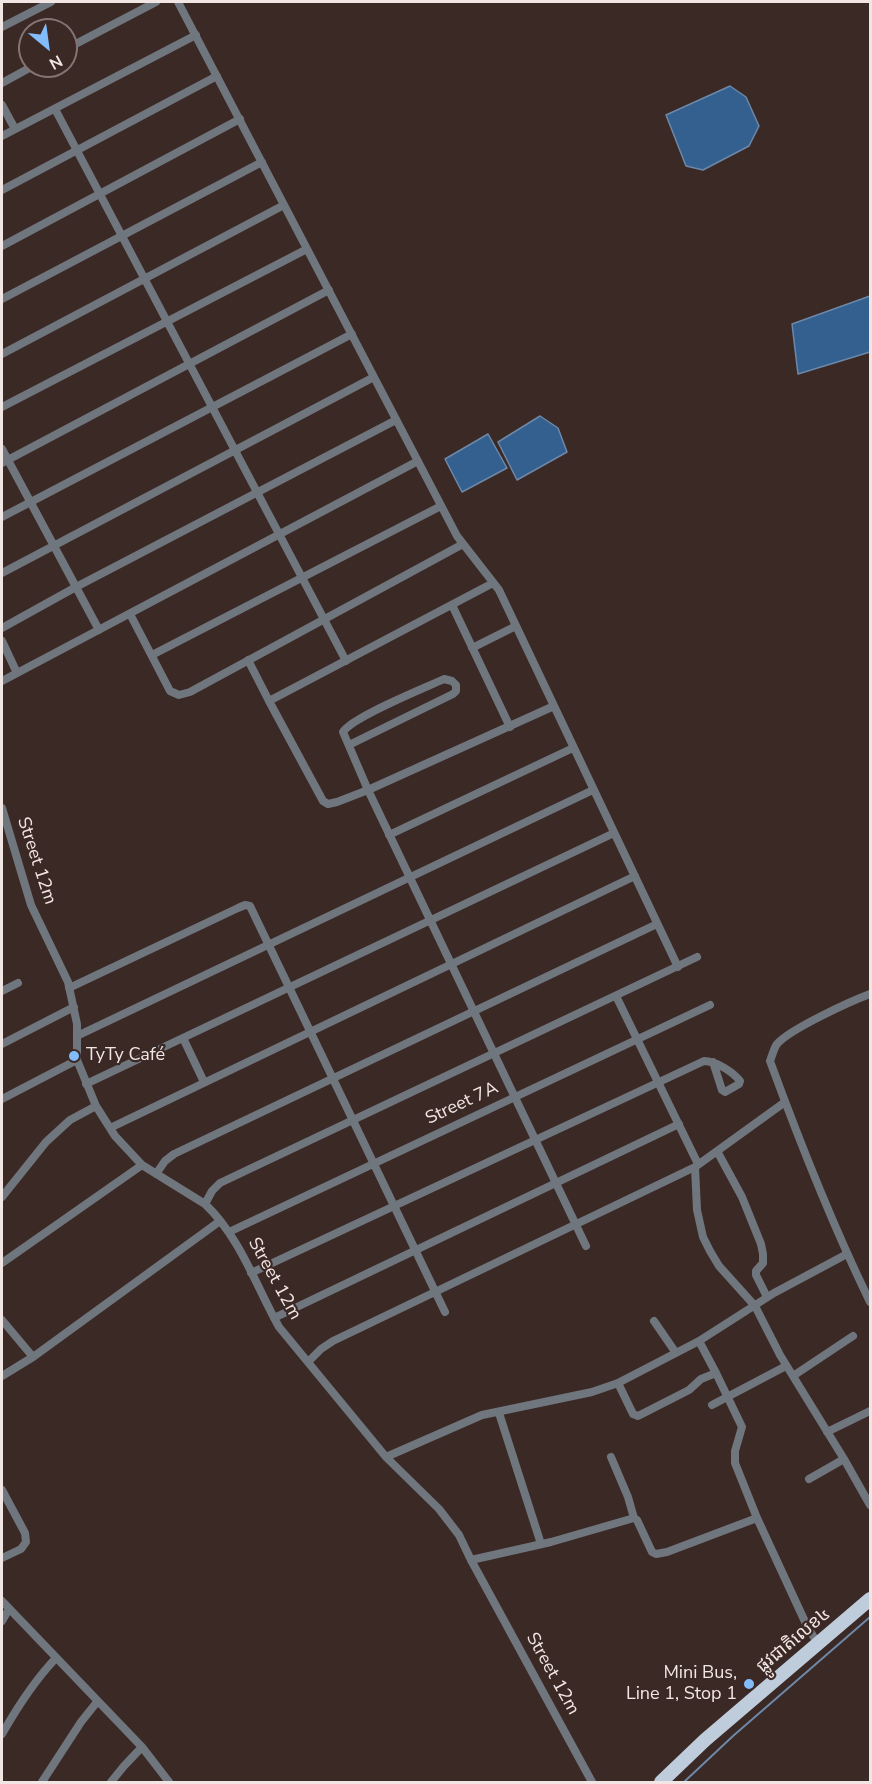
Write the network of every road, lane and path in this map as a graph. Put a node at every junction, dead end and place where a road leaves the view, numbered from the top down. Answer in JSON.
{"nodes":[{"id":1,"x":51,"y":2,"type":"edge"},
{"id":2,"x":156,"y":2,"type":"edge"},
{"id":3,"x":178,"y":2,"type":"edge"},
{"id":4,"x":2,"y":27,"type":"edge"},
{"id":5,"x":196,"y":35,"type":"junction"},
{"id":6,"x":78,"y":43,"type":"edge"},
{"id":7,"x":18,"y":74,"type":"edge"},
{"id":8,"x":217,"y":76,"type":"junction"},
{"id":9,"x":2,"y":83,"type":"edge"},
{"id":10,"x":2,"y":105,"type":"edge"},
{"id":11,"x":55,"y":108,"type":"junction"},
{"id":12,"x":240,"y":119,"type":"junction"},
{"id":13,"x":15,"y":129,"type":"junction"},
{"id":14,"x":2,"y":136,"type":"edge"},
{"id":15,"x":77,"y":150,"type":"junction"},
{"id":16,"x":262,"y":162,"type":"junction"},
{"id":17,"x":2,"y":190,"type":"edge"},
{"id":18,"x":100,"y":194,"type":"junction"},
{"id":19,"x":284,"y":205,"type":"junction"},
{"id":20,"x":122,"y":235,"type":"junction"},
{"id":21,"x":2,"y":246,"type":"edge"},
{"id":22,"x":307,"y":249,"type":"junction"},
{"id":23,"x":145,"y":279,"type":"junction"},
{"id":24,"x":329,"y":290,"type":"junction"},
{"id":25,"x":2,"y":299,"type":"edge"},
{"id":26,"x":167,"y":321,"type":"junction"},
{"id":27,"x":352,"y":334,"type":"junction"},
{"id":28,"x":2,"y":354,"type":"edge"},
{"id":29,"x":190,"y":364,"type":"junction"},
{"id":30,"x":374,"y":377,"type":"junction"},
{"id":31,"x":2,"y":407,"type":"edge"},
{"id":32,"x":212,"y":407,"type":"junction"},
{"id":33,"x":396,"y":420,"type":"junction"},
{"id":34,"x":2,"y":449,"type":"edge"},
{"id":35,"x":235,"y":450,"type":"junction"},
{"id":36,"x":4,"y":461,"type":"edge"},
{"id":37,"x":418,"y":461,"type":"junction"},
{"id":38,"x":257,"y":492,"type":"junction"},
{"id":39,"x":30,"y":502,"type":"junction"},
{"id":40,"x":441,"y":506,"type":"junction"},
{"id":41,"x":2,"y":518,"type":"edge"},
{"id":42,"x":279,"y":534,"type":"junction"},
{"id":43,"x":463,"y":544,"type":"junction"},
{"id":44,"x":53,"y":545,"type":"junction"},
{"id":45,"x":2,"y":573,"type":"edge"},
{"id":46,"x":302,"y":578,"type":"junction"},
{"id":47,"x":493,"y":583,"type":"junction"},
{"id":48,"x":76,"y":587,"type":"junction"},
{"id":49,"x":452,"y":605,"type":"junction"},
{"id":50,"x":130,"y":614,"type":"junction"},
{"id":51,"x":324,"y":619,"type":"junction"},
{"id":52,"x":516,"y":626,"type":"junction"},
{"id":53,"x":2,"y":628,"type":"edge"},
{"id":54,"x":99,"y":630,"type":"junction"},
{"id":55,"x":2,"y":641,"type":"edge"},
{"id":56,"x":472,"y":648,"type":"junction"},
{"id":57,"x":152,"y":655,"type":"junction"},
{"id":58,"x":248,"y":660,"type":"junction"},
{"id":59,"x":346,"y":661,"type":"junction"},
{"id":60,"x":17,"y":673,"type":"junction"},
{"id":61,"x":2,"y":681,"type":"edge"},
{"id":62,"x":269,"y":701,"type":"junction"},
{"id":63,"x":554,"y":706,"type":"junction"},
{"id":64,"x":510,"y":727,"type":"junction"},
{"id":65,"x":349,"y":745,"type":"junction"},
{"id":66,"x":573,"y":748,"type":"junction"},
{"id":67,"x":368,"y":790,"type":"junction"},
{"id":68,"x":593,"y":790,"type":"junction"},
{"id":69,"x":2,"y":808,"type":"edge"},
{"id":70,"x":614,"y":833,"type":"junction"},
{"id":71,"x":389,"y":835,"type":"junction"},
{"id":72,"x":6,"y":837,"type":"edge"},
{"id":73,"x":635,"y":876,"type":"junction"},
{"id":74,"x":410,"y":877,"type":"junction"},
{"id":75,"x":430,"y":920,"type":"junction"},
{"id":76,"x":657,"y":924,"type":"junction"},
{"id":77,"x":268,"y":945,"type":"junction"},
{"id":78,"x":697,"y":957,"type":"dead end"},
{"id":79,"x":451,"y":964,"type":"junction"},
{"id":80,"x":678,"y":966,"type":"junction"},
{"id":81,"x":18,"y":983,"type":"dead end"},
{"id":82,"x":69,"y":988,"type":"junction"},
{"id":83,"x":289,"y":988,"type":"junction"},
{"id":84,"x":2,"y":992,"type":"edge"},
{"id":85,"x":870,"y":994,"type":"edge"},
{"id":86,"x":616,"y":996,"type":"junction"},
{"id":87,"x":710,"y":1005,"type":"dead end"},
{"id":88,"x":74,"y":1007,"type":"junction"},
{"id":89,"x":474,"y":1011,"type":"junction"},
{"id":90,"x":310,"y":1032,"type":"junction"},
{"id":91,"x":77,"y":1036,"type":"junction"},
{"id":92,"x":183,"y":1038,"type":"junction"},
{"id":93,"x":637,"y":1039,"type":"junction"},
{"id":94,"x":2,"y":1044,"type":"edge"},
{"id":95,"x":494,"y":1054,"type":"junction"},
{"id":96,"x":77,"y":1060,"type":"junction"},
{"id":97,"x":713,"y":1062,"type":"dead end"},
{"id":98,"x":332,"y":1078,"type":"junction"},
{"id":99,"x":204,"y":1082,"type":"junction"},
{"id":100,"x":658,"y":1082,"type":"junction"},
{"id":101,"x":86,"y":1084,"type":"junction"},
{"id":102,"x":515,"y":1097,"type":"junction"},
{"id":103,"x":2,"y":1098,"type":"edge"},
{"id":104,"x":785,"y":1102,"type":"junction"},
{"id":105,"x":96,"y":1106,"type":"junction"},
{"id":106,"x":353,"y":1120,"type":"junction"},
{"id":107,"x":679,"y":1124,"type":"junction"},
{"id":108,"x":110,"y":1128,"type":"junction"},
{"id":109,"x":536,"y":1140,"type":"junction"},
{"id":110,"x":717,"y":1151,"type":"junction"},
{"id":111,"x":374,"y":1164,"type":"junction"},
{"id":112,"x":142,"y":1165,"type":"junction"},
{"id":113,"x":697,"y":1166,"type":"junction"},
{"id":114,"x":156,"y":1174,"type":"junction"},
{"id":115,"x":556,"y":1183,"type":"junction"},
{"id":116,"x":2,"y":1197,"type":"edge"},
{"id":117,"x":205,"y":1204,"type":"junction"},
{"id":118,"x":394,"y":1206,"type":"junction"},
{"id":119,"x":220,"y":1221,"type":"junction"},
{"id":120,"x":576,"y":1224,"type":"junction"},
{"id":121,"x":229,"y":1232,"type":"junction"},
{"id":122,"x":586,"y":1246,"type":"dead end"},
{"id":123,"x":416,"y":1250,"type":"junction"},
{"id":124,"x":847,"y":1254,"type":"junction"},
{"id":125,"x":2,"y":1263,"type":"edge"},
{"id":126,"x":251,"y":1273,"type":"junction"},
{"id":127,"x":436,"y":1292,"type":"junction"},
{"id":128,"x":767,"y":1297,"type":"junction"},
{"id":129,"x":870,"y":1302,"type":"edge"},
{"id":130,"x":755,"y":1306,"type":"junction"},
{"id":131,"x":445,"y":1312,"type":"dead end"},
{"id":132,"x":274,"y":1318,"type":"junction"},
{"id":133,"x":2,"y":1320,"type":"edge"},
{"id":134,"x":654,"y":1321,"type":"dead end"},
{"id":135,"x":853,"y":1336,"type":"dead end"},
{"id":136,"x":699,"y":1341,"type":"junction"},
{"id":137,"x":676,"y":1353,"type":"junction"},
{"id":138,"x":33,"y":1357,"type":"junction"},
{"id":139,"x":309,"y":1361,"type":"junction"},
{"id":140,"x":786,"y":1366,"type":"junction"},
{"id":141,"x":716,"y":1373,"type":"junction"},
{"id":142,"x":2,"y":1376,"type":"edge"},
{"id":143,"x":793,"y":1376,"type":"junction"},
{"id":144,"x":618,"y":1383,"type":"junction"},
{"id":145,"x":727,"y":1397,"type":"junction"},
{"id":146,"x":711,"y":1405,"type":"dead end"},
{"id":147,"x":870,"y":1411,"type":"edge"},
{"id":148,"x":499,"y":1413,"type":"junction"},
{"id":149,"x":827,"y":1432,"type":"junction"},
{"id":150,"x":386,"y":1457,"type":"junction"},
{"id":151,"x":610,"y":1457,"type":"dead end"},
{"id":152,"x":844,"y":1459,"type":"junction"},
{"id":153,"x":809,"y":1479,"type":"dead end"},
{"id":154,"x":2,"y":1490,"type":"edge"},
{"id":155,"x":870,"y":1505,"type":"edge"},
{"id":156,"x":634,"y":1518,"type":"junction"},
{"id":157,"x":757,"y":1518,"type":"junction"},
{"id":158,"x":541,"y":1544,"type":"junction"},
{"id":159,"x":2,"y":1558,"type":"edge"},
{"id":160,"x":471,"y":1560,"type":"junction"},
{"id":161,"x":870,"y":1599,"type":"edge"},
{"id":162,"x":2,"y":1601,"type":"edge"},
{"id":163,"x":9,"y":1609,"type":"junction"},
{"id":164,"x":2,"y":1621,"type":"edge"},
{"id":165,"x":813,"y":1637,"type":"junction"},
{"id":166,"x":56,"y":1658,"type":"junction"},
{"id":167,"x":97,"y":1701,"type":"junction"},
{"id":168,"x":2,"y":1734,"type":"edge"},
{"id":169,"x":142,"y":1747,"type":"junction"},
{"id":170,"x":42,"y":1782,"type":"edge"},
{"id":171,"x":111,"y":1782,"type":"edge"},
{"id":172,"x":169,"y":1782,"type":"edge"},
{"id":173,"x":592,"y":1782,"type":"edge"},
{"id":174,"x":661,"y":1782,"type":"edge"}],
"edges":[{"from":1,"to":4,"type":"street"},
{"from":2,"to":6,"type":"street"},
{"from":3,"to":5,"type":"street"},
{"from":5,"to":8,"type":"street"},
{"from":5,"to":11,"type":"street"},
{"from":7,"to":9,"type":"street"},
{"from":8,"to":12,"type":"street"},
{"from":8,"to":15,"type":"street"},
{"from":10,"to":13,"type":"street"},
{"from":11,"to":13,"type":"street"},
{"from":11,"to":15,"type":"street"},
{"from":12,"to":16,"type":"street"},
{"from":12,"to":18,"type":"street"},
{"from":13,"to":14,"type":"street"},
{"from":15,"to":17,"type":"street"},
{"from":15,"to":18,"type":"street"},
{"from":16,"to":19,"type":"street"},
{"from":16,"to":20,"type":"street"},
{"from":18,"to":20,"type":"street"},
{"from":18,"to":21,"type":"street"},
{"from":19,"to":22,"type":"street"},
{"from":19,"to":23,"type":"street"},
{"from":20,"to":23,"type":"street"},
{"from":20,"to":25,"type":"street"},
{"from":22,"to":24,"type":"street"},
{"from":22,"to":26,"type":"street"},
{"from":23,"to":26,"type":"street"},
{"from":23,"to":28,"type":"street"},
{"from":24,"to":27,"type":"street"},
{"from":24,"to":29,"type":"street"},
{"from":26,"to":29,"type":"street"},
{"from":26,"to":31,"type":"street"},
{"from":27,"to":30,"type":"street"},
{"from":27,"to":32,"type":"street"},
{"from":29,"to":32,"type":"street"},
{"from":29,"to":36,"type":"street"},
{"from":30,"to":33,"type":"street"},
{"from":30,"to":35,"type":"street"},
{"from":32,"to":35,"type":"street"},
{"from":32,"to":39,"type":"street"},
{"from":33,"to":37,"type":"street"},
{"from":33,"to":38,"type":"street"},
{"from":34,"to":36,"type":"street"},
{"from":35,"to":38,"type":"street"},
{"from":35,"to":44,"type":"street"},
{"from":36,"to":39,"type":"street"},
{"from":37,"to":40,"type":"street"},
{"from":37,"to":42,"type":"street"},
{"from":38,"to":42,"type":"street"},
{"from":38,"to":48,"type":"street"},
{"from":39,"to":41,"type":"street"},
{"from":39,"to":44,"type":"street"},
{"from":40,"to":43,"type":"street"},
{"from":40,"to":46,"type":"street"},
{"from":42,"to":46,"type":"street"},
{"from":42,"to":50,"type":"street"},
{"from":43,"to":47,"type":"street"},
{"from":43,"to":51,"type":"street"},
{"from":44,"to":45,"type":"street"},
{"from":44,"to":48,"type":"street"},
{"from":46,"to":51,"type":"street"},
{"from":46,"to":57,"type":"street"},
{"from":47,"to":49,"type":"street"},
{"from":47,"to":52,"type":"street"},
{"from":48,"to":53,"type":"street"},
{"from":48,"to":54,"type":"street"},
{"from":49,"to":56,"type":"street"},
{"from":49,"to":59,"type":"street"},
{"from":50,"to":54,"type":"street"},
{"from":50,"to":57,"type":"street"},
{"from":51,"to":58,"type":"street"},
{"from":51,"to":59,"type":"street"},
{"from":52,"to":56,"type":"street"},
{"from":52,"to":63,"type":"street"},
{"from":54,"to":60,"type":"street"},
{"from":55,"to":60,"type":"street"},
{"from":56,"to":64,"type":"street"},
{"from":57,"to":58,"type":"street"},
{"from":58,"to":62,"type":"street"},
{"from":59,"to":62,"type":"street"},
{"from":60,"to":61,"type":"street"},
{"from":62,"to":67,"type":"street"},
{"from":63,"to":64,"type":"street"},
{"from":63,"to":66,"type":"street"},
{"from":64,"to":67,"type":"street"},
{"from":65,"to":65,"type":"street"},
{"from":65,"to":67,"type":"street"},
{"from":66,"to":68,"type":"street"},
{"from":66,"to":71,"type":"street"},
{"from":67,"to":71,"type":"street"},
{"from":68,"to":70,"type":"street"},
{"from":68,"to":74,"type":"street"},
{"from":69,"to":72,"type":"street","name":"Street 12m"},
{"from":70,"to":73,"type":"street"},
{"from":70,"to":75,"type":"street"},
{"from":71,"to":74,"type":"street"},
{"from":72,"to":82,"type":"street","name":"Street 12m"},
{"from":73,"to":76,"type":"street"},
{"from":73,"to":79,"type":"street"},
{"from":74,"to":75,"type":"street"},
{"from":74,"to":77,"type":"street"},
{"from":75,"to":79,"type":"street"},
{"from":75,"to":83,"type":"street"},
{"from":76,"to":80,"type":"street"},
{"from":76,"to":89,"type":"street"},
{"from":77,"to":82,"type":"street"},
{"from":77,"to":83,"type":"street"},
{"from":77,"to":91,"type":"street"},
{"from":78,"to":80,"type":"street"},
{"from":79,"to":89,"type":"street"},
{"from":79,"to":90,"type":"street"},
{"from":80,"to":86,"type":"street"},
{"from":81,"to":84,"type":"street"},
{"from":82,"to":88,"type":"street","name":"Street 12m"},
{"from":83,"to":90,"type":"street"},
{"from":83,"to":92,"type":"street"},
{"from":85,"to":104,"type":"street"},
{"from":86,"to":93,"type":"street"},
{"from":86,"to":95,"type":"street"},
{"from":87,"to":93,"type":"street","name":"Street 7A"},
{"from":88,"to":91,"type":"street","name":"Street 12m"},
{"from":88,"to":94,"type":"street"},
{"from":89,"to":95,"type":"street"},
{"from":89,"to":98,"type":"street"},
{"from":90,"to":98,"type":"street"},
{"from":90,"to":99,"type":"street"},
{"from":91,"to":96,"type":"street","name":"Street 12m"},
{"from":92,"to":99,"type":"street"},
{"from":92,"to":101,"type":"street"},
{"from":93,"to":100,"type":"street"},
{"from":93,"to":102,"type":"street","name":"Street 7A"},
{"from":95,"to":102,"type":"street"},
{"from":95,"to":106,"type":"street"},
{"from":96,"to":101,"type":"street","name":"Street 12m"},
{"from":96,"to":103,"type":"street"},
{"from":97,"to":100,"type":"street"},
{"from":98,"to":106,"type":"street"},
{"from":98,"to":114,"type":"street"},
{"from":99,"to":108,"type":"street"},
{"from":100,"to":107,"type":"street"},
{"from":100,"to":109,"type":"street"},
{"from":101,"to":105,"type":"street","name":"Street 12m"},
{"from":102,"to":109,"type":"street"},
{"from":102,"to":111,"type":"street","name":"Street 7A"},
{"from":104,"to":110,"type":"street"},
{"from":104,"to":124,"type":"street"},
{"from":105,"to":108,"type":"street","name":"Street 12m"},
{"from":105,"to":116,"type":"street"},
{"from":106,"to":111,"type":"street"},
{"from":106,"to":117,"type":"street"},
{"from":107,"to":113,"type":"street"},
{"from":107,"to":115,"type":"street"},
{"from":108,"to":112,"type":"street","name":"Street 12m"},
{"from":109,"to":115,"type":"street"},
{"from":109,"to":118,"type":"street"},
{"from":110,"to":113,"type":"street"},
{"from":110,"to":128,"type":"street"},
{"from":111,"to":118,"type":"street"},
{"from":111,"to":121,"type":"street","name":"Street 7A"},
{"from":112,"to":114,"type":"street","name":"Street 12m"},
{"from":112,"to":125,"type":"street"},
{"from":113,"to":120,"type":"street"},
{"from":113,"to":130,"type":"street"},
{"from":114,"to":117,"type":"street","name":"Street 12m"},
{"from":115,"to":120,"type":"street"},
{"from":115,"to":123,"type":"street"},
{"from":117,"to":119,"type":"street","name":"Street 12m"},
{"from":118,"to":123,"type":"street"},
{"from":118,"to":126,"type":"street"},
{"from":119,"to":121,"type":"street","name":"Street 12m"},
{"from":119,"to":138,"type":"street"},
{"from":120,"to":122,"type":"street"},
{"from":120,"to":127,"type":"street"},
{"from":121,"to":126,"type":"street","name":"Street 12m"},
{"from":123,"to":127,"type":"street"},
{"from":123,"to":132,"type":"street"},
{"from":124,"to":128,"type":"street"},
{"from":124,"to":129,"type":"street"},
{"from":126,"to":132,"type":"street","name":"Street 12m"},
{"from":127,"to":131,"type":"street"},
{"from":127,"to":139,"type":"street"},
{"from":128,"to":130,"type":"street"},
{"from":130,"to":136,"type":"street"},
{"from":130,"to":140,"type":"street"},
{"from":132,"to":139,"type":"street","name":"Street 12m"},
{"from":133,"to":138,"type":"street"},
{"from":134,"to":137,"type":"street"},
{"from":135,"to":143,"type":"street"},
{"from":136,"to":137,"type":"street"},
{"from":136,"to":141,"type":"street"},
{"from":137,"to":144,"type":"street"},
{"from":138,"to":142,"type":"street"},
{"from":139,"to":150,"type":"street","name":"Street 12m"},
{"from":140,"to":143,"type":"street"},
{"from":140,"to":145,"type":"street"},
{"from":141,"to":144,"type":"street"},
{"from":141,"to":145,"type":"street"},
{"from":143,"to":149,"type":"street"},
{"from":144,"to":148,"type":"street"},
{"from":145,"to":146,"type":"street"},
{"from":145,"to":157,"type":"street"},
{"from":147,"to":149,"type":"street"},
{"from":148,"to":150,"type":"street"},
{"from":148,"to":158,"type":"street"},
{"from":149,"to":152,"type":"street"},
{"from":150,"to":160,"type":"street","name":"Street 12m"},
{"from":151,"to":156,"type":"street"},
{"from":152,"to":153,"type":"street"},
{"from":152,"to":155,"type":"street"},
{"from":154,"to":159,"type":"street"},
{"from":156,"to":157,"type":"street"},
{"from":156,"to":158,"type":"street"},
{"from":157,"to":165,"type":"street"},
{"from":158,"to":160,"type":"street"},
{"from":160,"to":173,"type":"street","name":"Street 12m"},
{"from":161,"to":165,"type":"highway","name":"ផ្លូវជាតិលេខ៤"},
{"from":162,"to":163,"type":"street"},
{"from":163,"to":164,"type":"street"},
{"from":163,"to":166,"type":"street"},
{"from":165,"to":174,"type":"highway","name":"ផ្លូវជាតិលេខ៤"},
{"from":166,"to":167,"type":"street"},
{"from":166,"to":168,"type":"street"},
{"from":167,"to":169,"type":"street"},
{"from":167,"to":170,"type":"street"},
{"from":169,"to":171,"type":"street"},
{"from":169,"to":172,"type":"street"}]}
